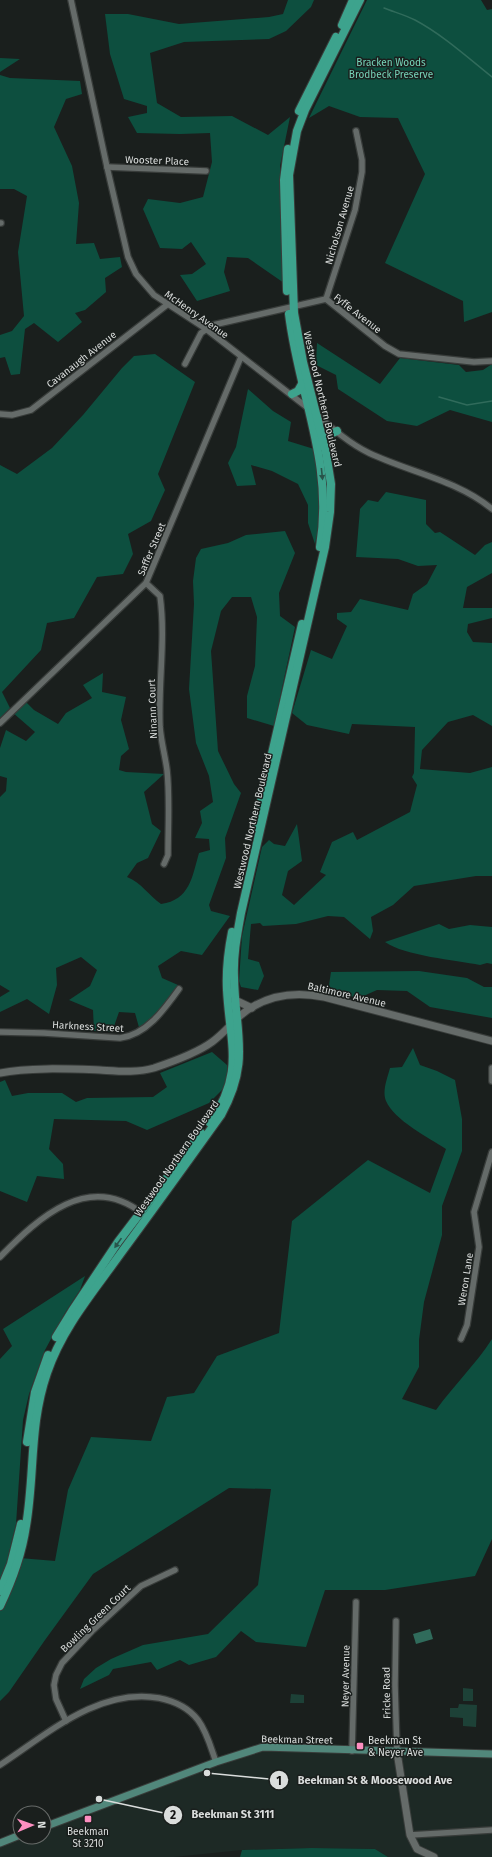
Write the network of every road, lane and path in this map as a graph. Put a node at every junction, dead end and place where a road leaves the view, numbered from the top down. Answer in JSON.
{"nodes":[{"id":1,"x":71,"y":0,"type":"edge"},
{"id":2,"x":353,"y":0,"type":"edge"},
{"id":3,"x":360,"y":0,"type":"edge"},
{"id":4,"x":356,"y":131,"type":"dead end"},
{"id":5,"x":107,"y":167,"type":"junction"},
{"id":6,"x":206,"y":171,"type":"dead end"},
{"id":7,"x":326,"y":299,"type":"junction"},
{"id":8,"x":168,"y":304,"type":"junction"},
{"id":9,"x":291,"y":308,"type":"junction"},
{"id":10,"x":206,"y":329,"type":"junction"},
{"id":11,"x":241,"y":357,"type":"junction"},
{"id":12,"x":492,"y":361,"type":"edge"},
{"id":13,"x":185,"y":364,"type":"dead end"},
{"id":14,"x":302,"y":384,"type":"junction"},
{"id":15,"x":292,"y":394,"type":"junction"},
{"id":16,"x":309,"y":409,"type":"junction"},
{"id":17,"x":0,"y":414,"type":"edge"},
{"id":18,"x":318,"y":416,"type":"junction"},
{"id":19,"x":336,"y":431,"type":"junction"},
{"id":20,"x":323,"y":438,"type":"junction"},
{"id":21,"x":492,"y":509,"type":"edge"},
{"id":22,"x":146,"y":583,"type":"junction"},
{"id":23,"x":0,"y":723,"type":"edge"},
{"id":24,"x":164,"y":864,"type":"dead end"},
{"id":25,"x":179,"y":989,"type":"dead end"},
{"id":26,"x":235,"y":1000,"type":"junction"},
{"id":27,"x":252,"y":1008,"type":"junction"},
{"id":28,"x":238,"y":1019,"type":"junction"},
{"id":29,"x":231,"y":1025,"type":"junction"},
{"id":30,"x":0,"y":1032,"type":"edge"},
{"id":31,"x":492,"y":1041,"type":"edge"},
{"id":32,"x":492,"y":1068,"type":"edge"},
{"id":33,"x":0,"y":1074,"type":"edge"},
{"id":34,"x":492,"y":1081,"type":"edge"},
{"id":35,"x":492,"y":1152,"type":"edge"},
{"id":36,"x":144,"y":1215,"type":"junction"},
{"id":37,"x":0,"y":1256,"type":"edge"},
{"id":38,"x":461,"y":1339,"type":"dead end"},
{"id":39,"x":175,"y":1570,"type":"dead end"},
{"id":40,"x":0,"y":1591,"type":"edge"},
{"id":41,"x":356,"y":1602,"type":"dead end"},
{"id":42,"x":0,"y":1606,"type":"edge"},
{"id":43,"x":396,"y":1621,"type":"dead end"},
{"id":44,"x":66,"y":1721,"type":"junction"},
{"id":45,"x":352,"y":1751,"type":"junction"},
{"id":46,"x":397,"y":1752,"type":"junction"},
{"id":47,"x":492,"y":1754,"type":"edge"},
{"id":48,"x":216,"y":1762,"type":"junction"},
{"id":49,"x":0,"y":1765,"type":"edge"},
{"id":50,"x":52,"y":1824,"type":"edge"},
{"id":51,"x":492,"y":1830,"type":"edge"},
{"id":52,"x":410,"y":1836,"type":"junction"},
{"id":53,"x":12,"y":1839,"type":"edge"},
{"id":54,"x":0,"y":1843,"type":"edge"},
{"id":55,"x":434,"y":1857,"type":"edge"}],
"edges":[{"from":1,"to":5,"type":"street","name":"McHenry Avenue"},
{"from":2,"to":9,"type":"main road","name":"Westwood Northern Boulevard"},
{"from":3,"to":9,"type":"main road","name":"Westwood Northern Boulevard"},
{"from":4,"to":7,"type":"street","name":"Nicholson Avenue"},
{"from":5,"to":6,"type":"street","name":"Wooster Place"},
{"from":5,"to":8,"type":"street","name":"McHenry Avenue"},
{"from":7,"to":9,"type":"street","name":"Fyffe Avenue"},
{"from":7,"to":12,"type":"street","name":"Fyffe Avenue"},
{"from":8,"to":10,"type":"street","name":"McHenry Avenue"},
{"from":8,"to":17,"type":"street","name":"Cavanaugh Avenue"},
{"from":9,"to":10,"type":"street","name":"Fyffe Avenue"},
{"from":9,"to":14,"type":"main road","name":"Westwood Northern Boulevard"},
{"from":9,"to":18,"type":"main road","name":"Westwood Northern Boulevard"},
{"from":10,"to":11,"type":"street","name":"McHenry Avenue"},
{"from":10,"to":13,"type":"street"},
{"from":11,"to":15,"type":"street","name":"McHenry Avenue"},
{"from":11,"to":22,"type":"street","name":"Saffer Street"},
{"from":14,"to":15,"type":"main road"},
{"from":14,"to":16,"type":"main road","name":"Westwood Northern Boulevard"},
{"from":15,"to":16,"type":"street","name":"McHenry Avenue"},
{"from":16,"to":18,"type":"street","name":"McHenry Avenue"},
{"from":16,"to":29,"type":"main road","name":"Westwood Northern Boulevard","one_way":true},
{"from":18,"to":19,"type":"street","name":"McHenry Avenue"},
{"from":18,"to":20,"type":"main road","name":"Westwood Northern Boulevard"},
{"from":19,"to":20,"type":"main road"},
{"from":19,"to":21,"type":"street","name":"McHenry Avenue"},
{"from":20,"to":26,"type":"main road","name":"Westwood Northern Boulevard"},
{"from":22,"to":23,"type":"street","name":"Saffer Street"},
{"from":22,"to":24,"type":"street","name":"Ninann Court"},
{"from":25,"to":30,"type":"street","name":"Harkness Street"},
{"from":26,"to":27,"type":"street"},
{"from":26,"to":28,"type":"main road","name":"Westwood Northern Boulevard"},
{"from":27,"to":28,"type":"street","name":"Baltimore Avenue"},
{"from":27,"to":31,"type":"street","name":"Baltimore Avenue"},
{"from":28,"to":29,"type":"street","name":"Baltimore Avenue"},
{"from":28,"to":36,"type":"main road","name":"Westwood Northern Boulevard"},
{"from":29,"to":33,"type":"street","name":"Baltimore Avenue"},
{"from":29,"to":36,"type":"main road","name":"Westwood Northern Boulevard"},
{"from":32,"to":34,"type":"street"},
{"from":35,"to":38,"type":"street","name":"Weron Lane"},
{"from":36,"to":37,"type":"street"},
{"from":36,"to":40,"type":"main road","name":"Westwood Northern Boulevard","one_way":true},
{"from":36,"to":42,"type":"main road","name":"Westwood Northern Boulevard"},
{"from":39,"to":44,"type":"street","name":"Bowling Green Court"},
{"from":41,"to":45,"type":"street","name":"Neyer Avenue"},
{"from":43,"to":46,"type":"street","name":"Fricke Road"},
{"from":44,"to":48,"type":"street"},
{"from":44,"to":49,"type":"street"},
{"from":45,"to":46,"type":"main road","name":"Beekman Street"},
{"from":45,"to":48,"type":"main road","name":"Beekman Street"},
{"from":46,"to":47,"type":"main road","name":"Beekman Street"},
{"from":46,"to":52,"type":"street","name":"Fricke Road"},
{"from":48,"to":50,"type":"main road","name":"Beekman Street"},
{"from":51,"to":52,"type":"street"},
{"from":52,"to":55,"type":"street"},
{"from":53,"to":54,"type":"main road"}]}
